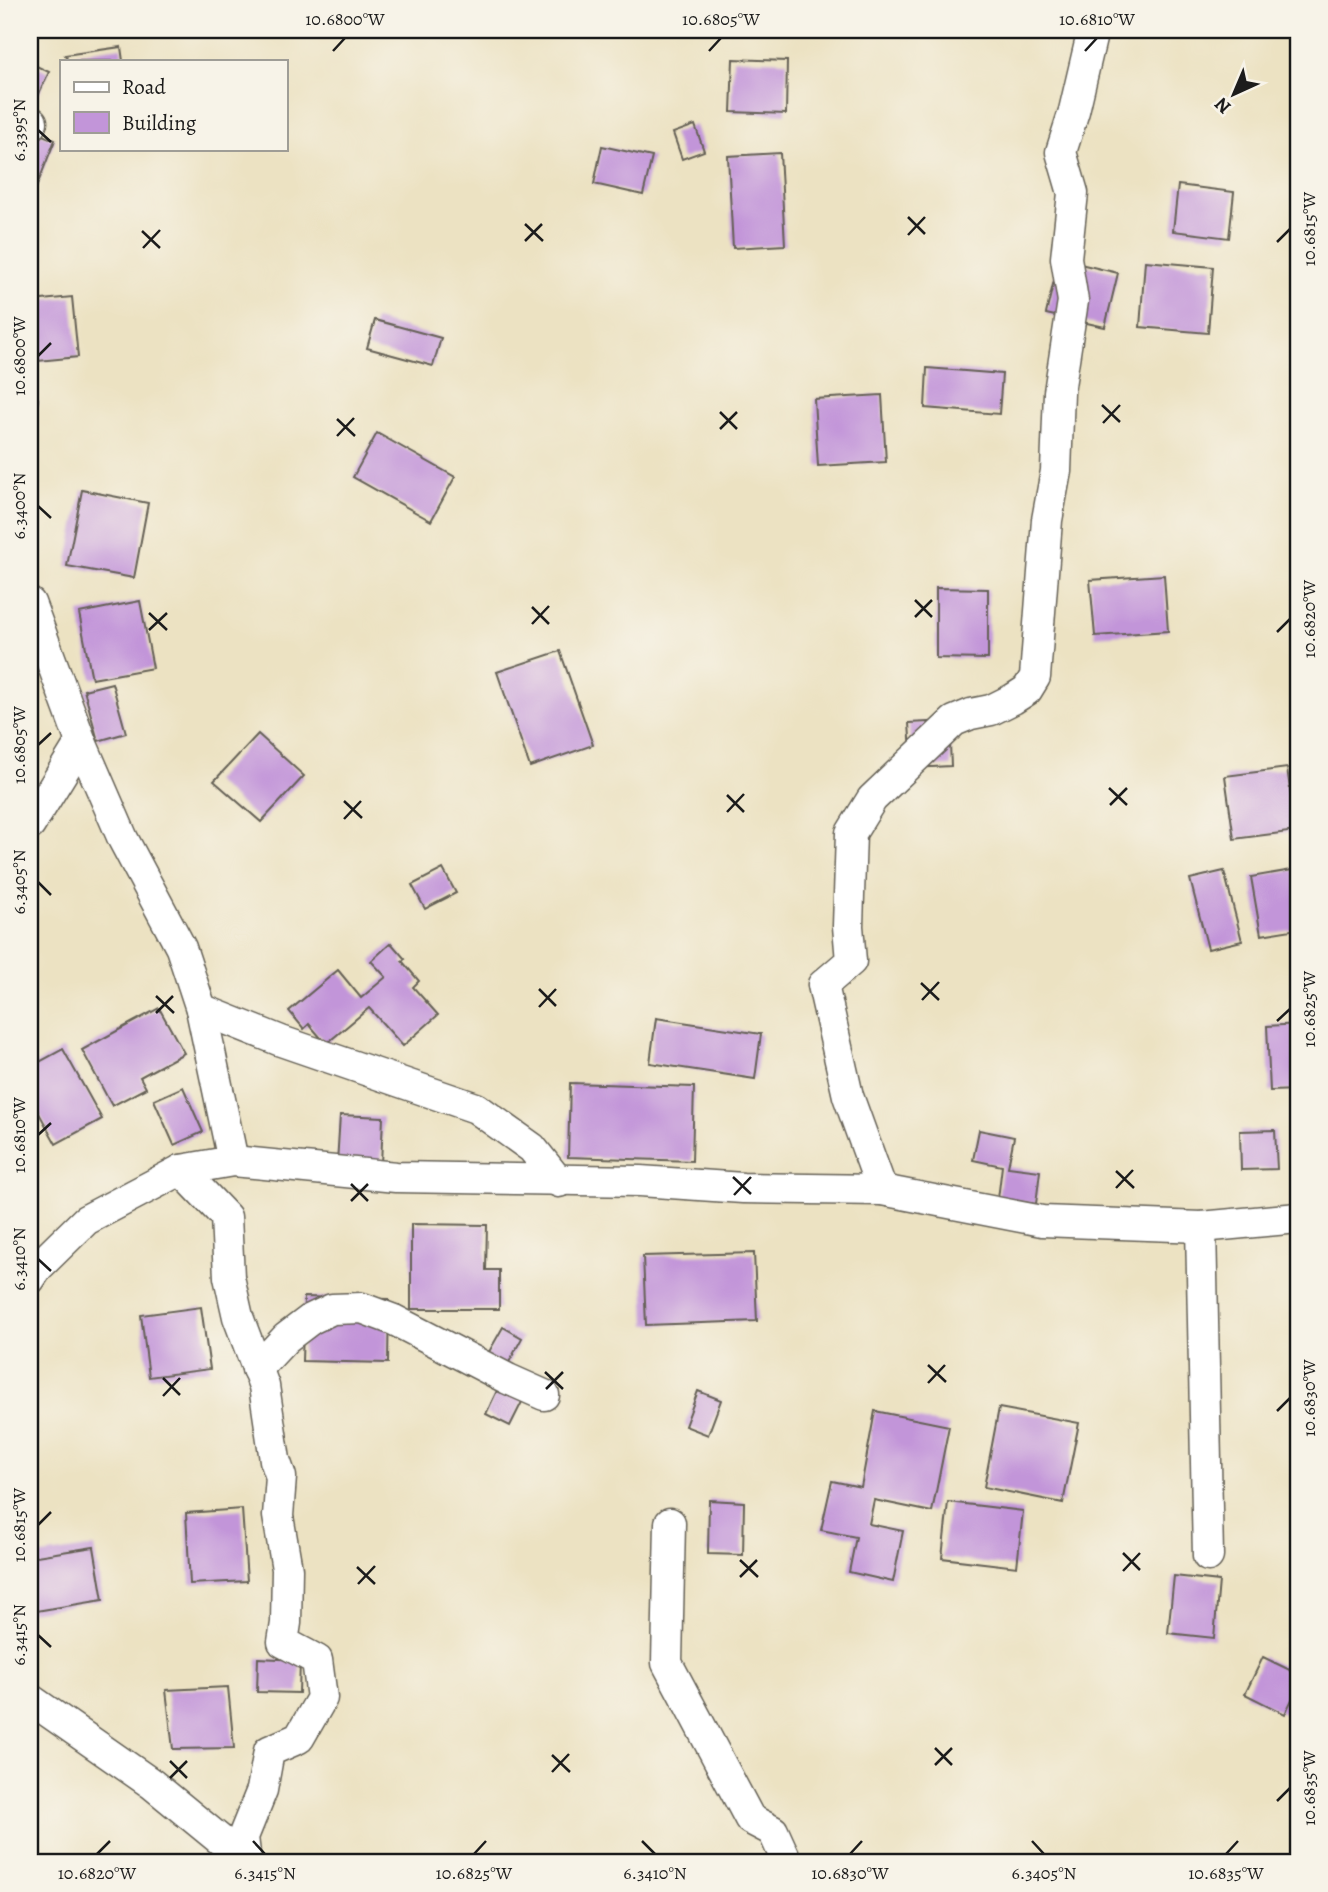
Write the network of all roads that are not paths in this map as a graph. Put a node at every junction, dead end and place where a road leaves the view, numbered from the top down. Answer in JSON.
{"nodes":[{"id":1,"x":1093,"y":30,"type":"edge"},
{"id":2,"x":30,"y":603,"type":"edge"},
{"id":3,"x":80,"y":743,"type":"junction"},
{"id":4,"x":30,"y":825,"type":"edge"},
{"id":5,"x":201,"y":1009,"type":"junction"},
{"id":6,"x":233,"y":1161,"type":"junction"},
{"id":7,"x":181,"y":1170,"type":"junction"},
{"id":8,"x":559,"y":1182,"type":"junction"},
{"id":9,"x":882,"y":1190,"type":"junction"},
{"id":10,"x":1298,"y":1218,"type":"edge"},
{"id":11,"x":1201,"y":1227,"type":"junction"},
{"id":12,"x":30,"y":1279,"type":"edge"},
{"id":13,"x":257,"y":1369,"type":"junction"},
{"id":14,"x":544,"y":1395,"type":"dead end"},
{"id":15,"x":670,"y":1524,"type":"dead end"},
{"id":16,"x":1208,"y":1556,"type":"dead end"},
{"id":17,"x":30,"y":1699,"type":"edge"},
{"id":18,"x":245,"y":1862,"type":"edge"},
{"id":19,"x":786,"y":1862,"type":"edge"}],
"edges":[{"from":1,"to":9,"type":"street"},
{"from":2,"to":3,"type":"street"},
{"from":3,"to":4,"type":"street"},
{"from":3,"to":5,"type":"street"},
{"from":5,"to":6,"type":"street"},
{"from":5,"to":8,"type":"street"},
{"from":6,"to":7,"type":"street"},
{"from":6,"to":8,"type":"street"},
{"from":7,"to":12,"type":"street"},
{"from":7,"to":13,"type":"street"},
{"from":8,"to":9,"type":"street"},
{"from":9,"to":11,"type":"street"},
{"from":10,"to":11,"type":"street"},
{"from":11,"to":16,"type":"street"},
{"from":13,"to":14,"type":"street"},
{"from":13,"to":18,"type":"street"},
{"from":15,"to":19,"type":"street"},
{"from":17,"to":18,"type":"street"}]}
